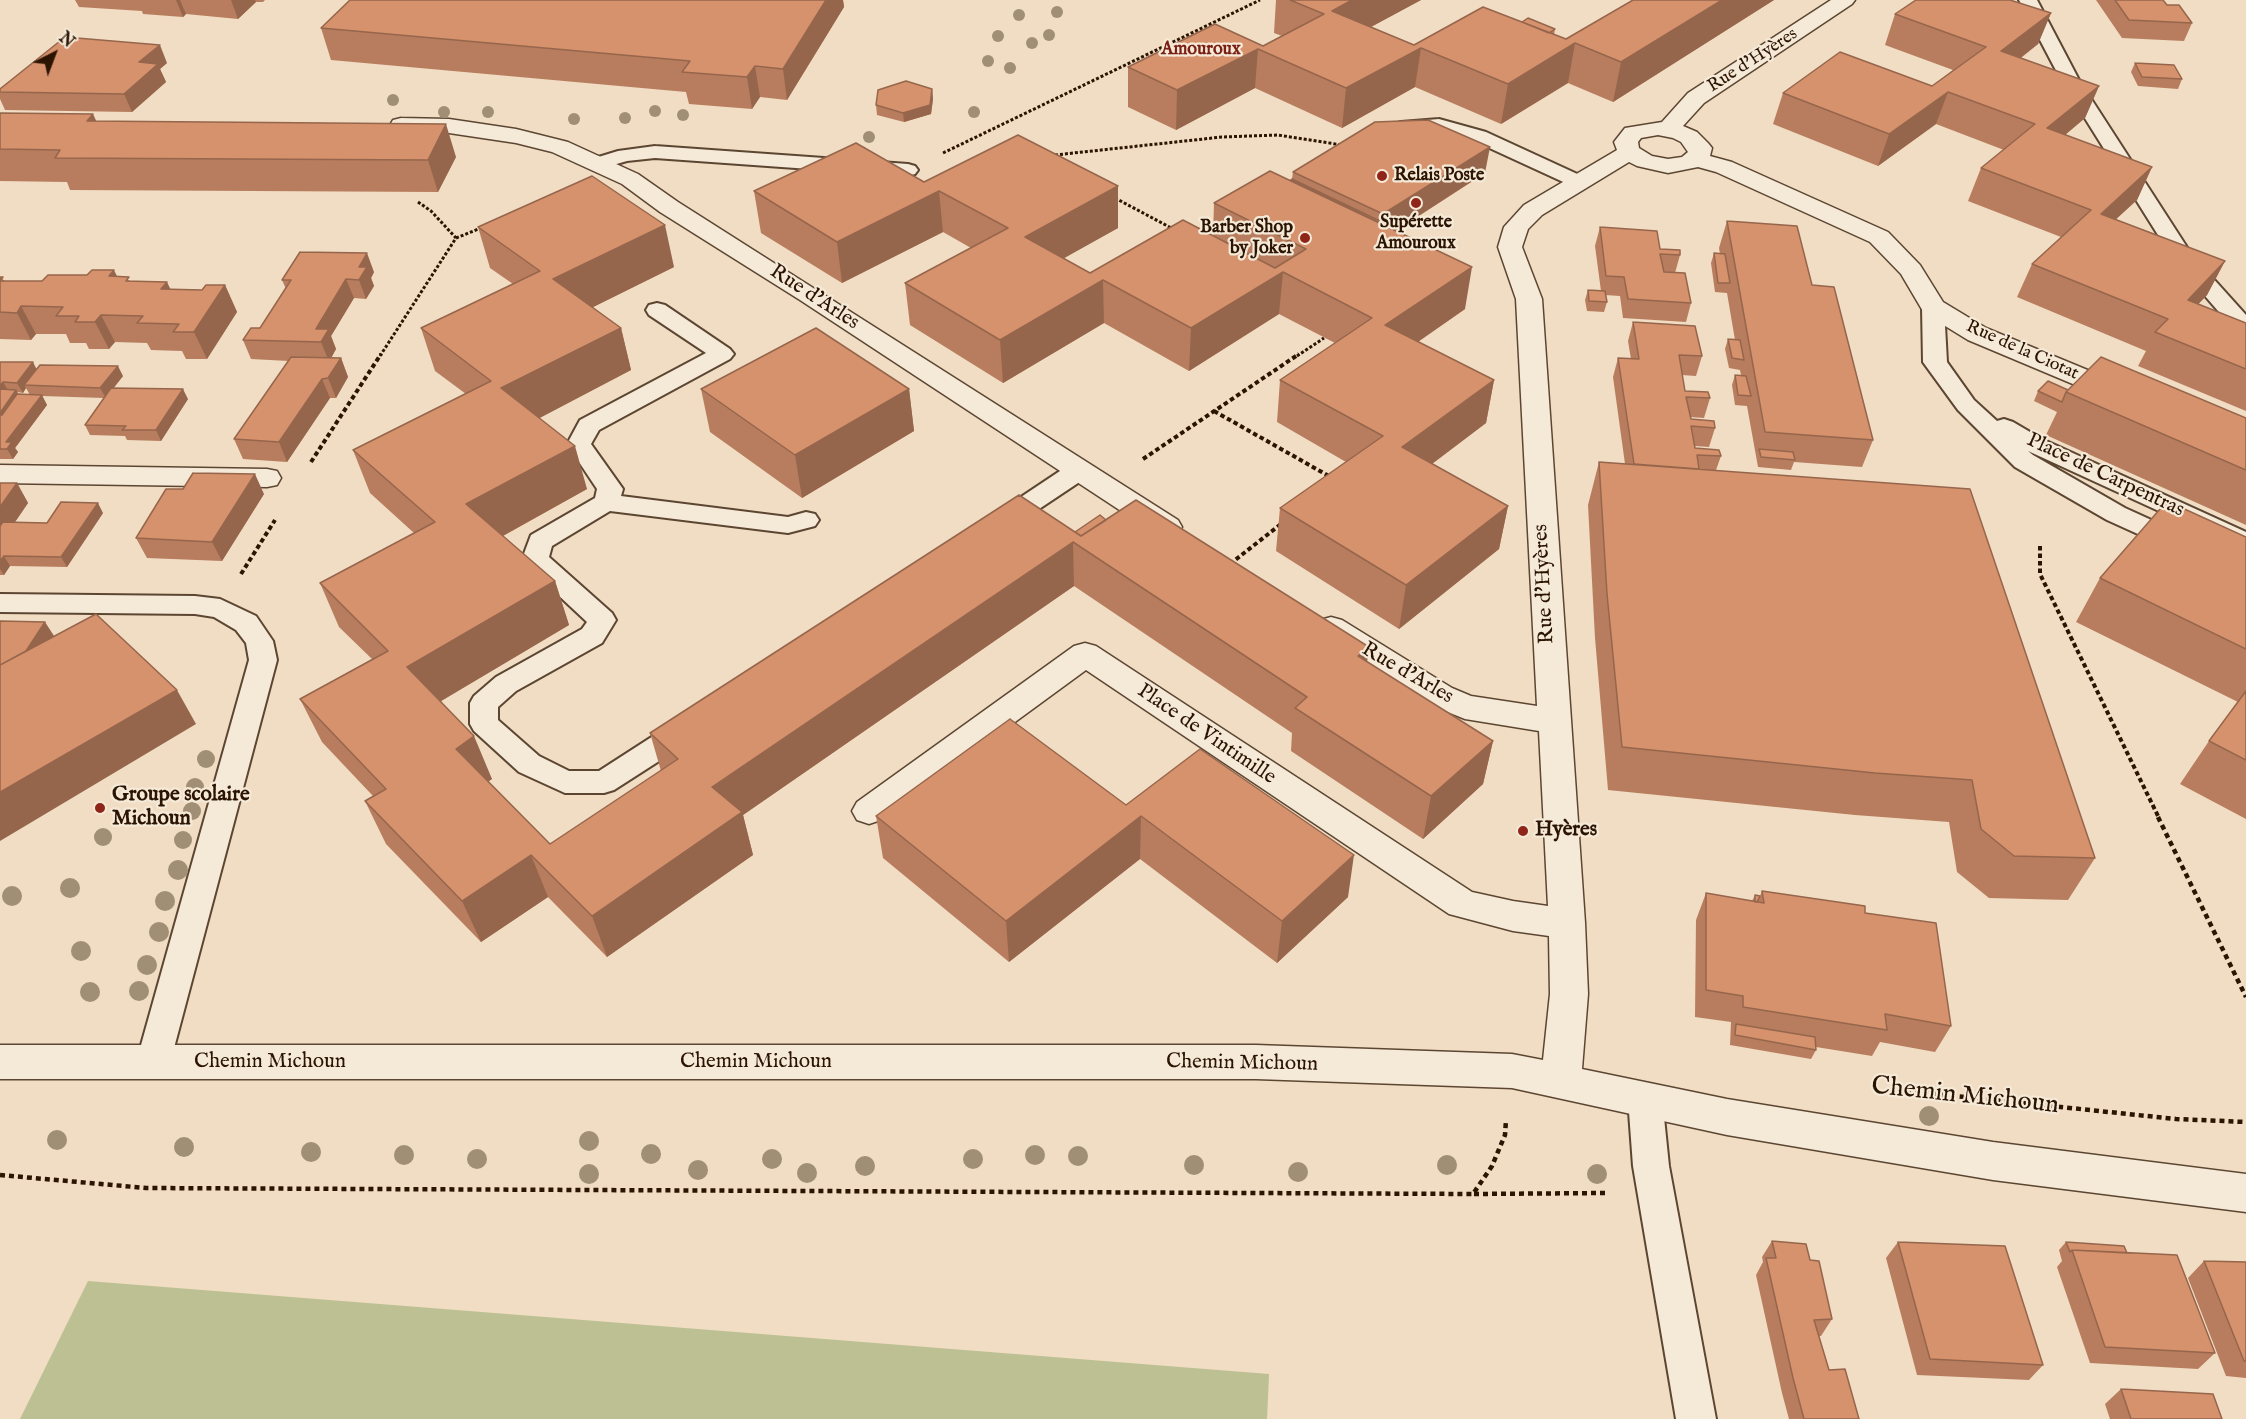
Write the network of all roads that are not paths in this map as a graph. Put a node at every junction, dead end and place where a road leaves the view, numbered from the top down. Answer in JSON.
{"nodes":[{"id":1,"x":1845,"y":0,"type":"edge"},
{"id":2,"x":2028,"y":0,"type":"edge"},
{"id":3,"x":378,"y":125,"type":"edge"},
{"id":4,"x":1668,"y":129,"type":"junction"},
{"id":5,"x":1349,"y":147,"type":"edge"},
{"id":6,"x":1629,"y":152,"type":"junction"},
{"id":7,"x":1696,"y":159,"type":"junction"},
{"id":8,"x":599,"y":164,"type":"junction"},
{"id":9,"x":908,"y":170,"type":"edge"},
{"id":10,"x":1579,"y":182,"type":"junction"},
{"id":11,"x":1933,"y":307,"type":"junction"},
{"id":12,"x":657,"y":310,"type":"dead end"},
{"id":13,"x":2246,"y":329,"type":"edge"},
{"id":14,"x":2139,"y":401,"type":"edge"},
{"id":15,"x":1966,"y":405,"type":"junction"},
{"id":16,"x":1078,"y":471,"type":"junction"},
{"id":17,"x":0,"y":474,"type":"edge"},
{"id":18,"x":267,"y":478,"type":"dead end"},
{"id":19,"x":606,"y":502,"type":"junction"},
{"id":20,"x":806,"y":520,"type":"dead end"},
{"id":21,"x":979,"y":536,"type":"edge"},
{"id":22,"x":2246,"y":542,"type":"edge"},
{"id":23,"x":1229,"y":564,"type":"edge"},
{"id":24,"x":2246,"y":574,"type":"edge"},
{"id":25,"x":0,"y":603,"type":"edge"},
{"id":26,"x":1310,"y":615,"type":"edge"},
{"id":27,"x":713,"y":711,"type":"edge"},
{"id":28,"x":1554,"y":720,"type":"junction"},
{"id":29,"x":869,"y":812,"type":"dead end"},
{"id":30,"x":1567,"y":923,"type":"junction"},
{"id":31,"x":0,"y":1062,"type":"edge"},
{"id":32,"x":153,"y":1063,"type":"junction"},
{"id":33,"x":1561,"y":1080,"type":"junction"},
{"id":34,"x":1645,"y":1098,"type":"junction"},
{"id":35,"x":2246,"y":1193,"type":"edge"},
{"id":36,"x":1695,"y":1419,"type":"edge"}],
"edges":[{"from":1,"to":4,"type":"street","name":"Rue d'Hyères"},
{"from":2,"to":13,"type":"lane"},
{"from":3,"to":8,"type":"street","name":"Rue d'Arles"},
{"from":4,"to":6,"type":"street"},
{"from":4,"to":7,"type":"street"},
{"from":5,"to":10,"type":"lane"},
{"from":6,"to":7,"type":"street"},
{"from":6,"to":10,"type":"street","name":"Rue d'Hyères"},
{"from":7,"to":11,"type":"street","name":"Rue de la Ciotat"},
{"from":8,"to":9,"type":"lane"},
{"from":8,"to":16,"type":"street","name":"Rue d'Arles"},
{"from":10,"to":28,"type":"street","name":"Rue d'Hyères"},
{"from":11,"to":14,"type":"street","name":"Rue de la Ciotat"},
{"from":11,"to":15,"type":"lane","name":"Place de Carpentras"},
{"from":12,"to":19,"type":"lane"},
{"from":15,"to":22,"type":"lane","name":"Place de Carpentras"},
{"from":15,"to":24,"type":"lane","name":"Place de Carpentras"},
{"from":16,"to":21,"type":"lane"},
{"from":16,"to":23,"type":"street","name":"Rue d'Arles"},
{"from":17,"to":18,"type":"street"},
{"from":19,"to":20,"type":"lane"},
{"from":19,"to":27,"type":"lane"},
{"from":25,"to":32,"type":"lane"},
{"from":26,"to":28,"type":"street","name":"Rue d'Arles"},
{"from":28,"to":30,"type":"street","name":"Rue d'Hyères"},
{"from":29,"to":30,"type":"street","name":"Place de Vintimille"},
{"from":30,"to":33,"type":"street","name":"Rue d'Hyères"},
{"from":31,"to":32,"type":"street","name":"Chemin Michoun"},
{"from":32,"to":33,"type":"street","name":"Chemin Michoun"},
{"from":33,"to":34,"type":"street","name":"Chemin Michoun"},
{"from":34,"to":35,"type":"street","name":"Chemin Michoun"},
{"from":34,"to":36,"type":"lane"}]}
